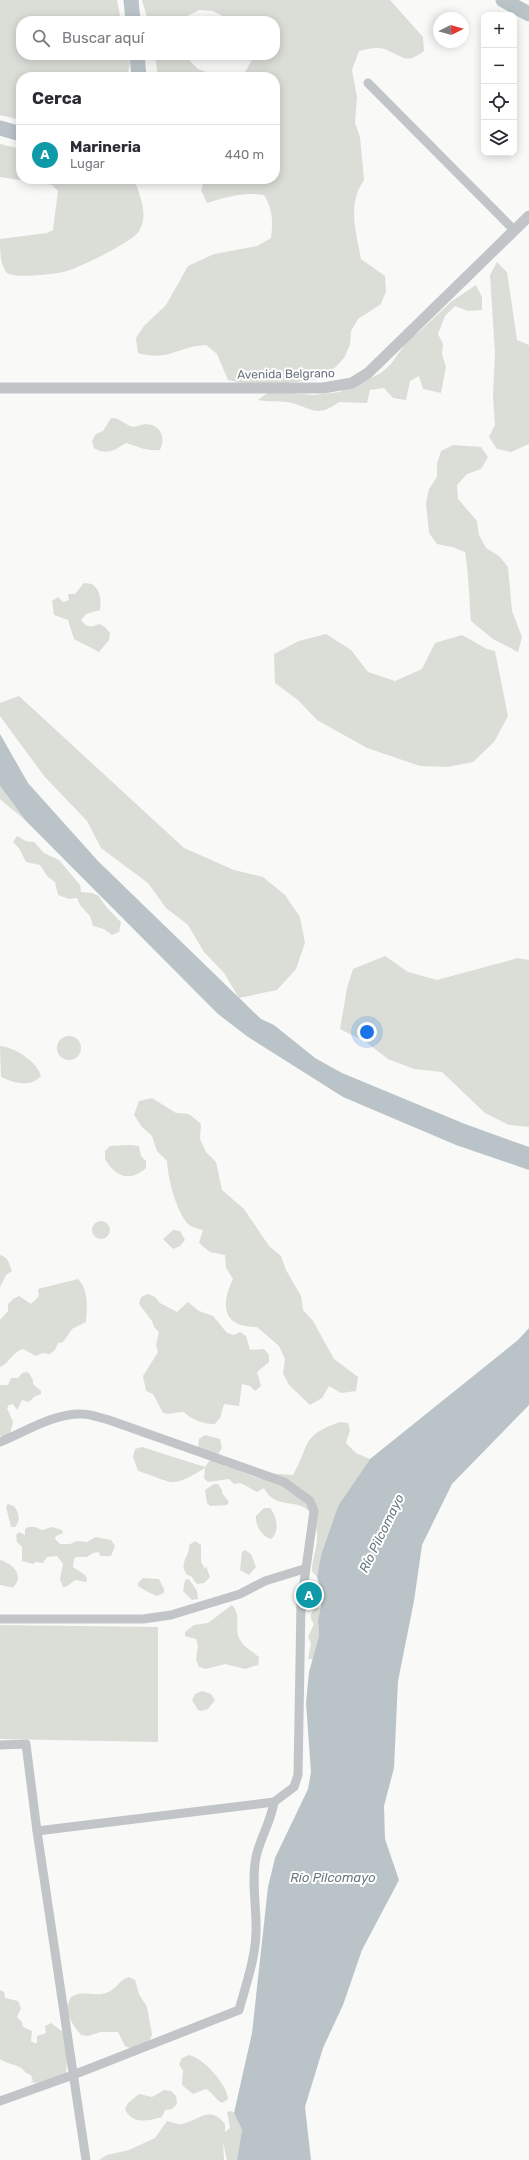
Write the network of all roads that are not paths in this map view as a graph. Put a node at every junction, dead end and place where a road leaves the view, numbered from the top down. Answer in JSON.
{"nodes":[{"id":1,"x":368,"y":83,"type":"dead end"},
{"id":2,"x":529,"y":216,"type":"edge"},
{"id":3,"x":514,"y":230,"type":"junction"},
{"id":4,"x":0,"y":388,"type":"edge"},
{"id":5,"x":0,"y":1442,"type":"edge"},
{"id":6,"x":304,"y":1569,"type":"junction"},
{"id":7,"x":0,"y":1619,"type":"edge"},
{"id":8,"x":0,"y":1745,"type":"edge"},
{"id":9,"x":274,"y":1802,"type":"junction"},
{"id":10,"x":37,"y":1831,"type":"junction"},
{"id":11,"x":73,"y":2075,"type":"junction"},
{"id":12,"x":0,"y":2101,"type":"edge"},
{"id":13,"x":86,"y":2160,"type":"edge"}],
"edges":[{"from":1,"to":3,"type":"street"},
{"from":2,"to":3,"type":"street","name":"Avenida Belgrano"},
{"from":3,"to":4,"type":"street","name":"Avenida Belgrano"},
{"from":5,"to":6,"type":"street"},
{"from":6,"to":7,"type":"street"},
{"from":6,"to":9,"type":"street"},
{"from":8,"to":10,"type":"street"},
{"from":9,"to":10,"type":"street"},
{"from":9,"to":11,"type":"street"},
{"from":10,"to":11,"type":"street"},
{"from":11,"to":12,"type":"street"},
{"from":11,"to":13,"type":"street"}]}
